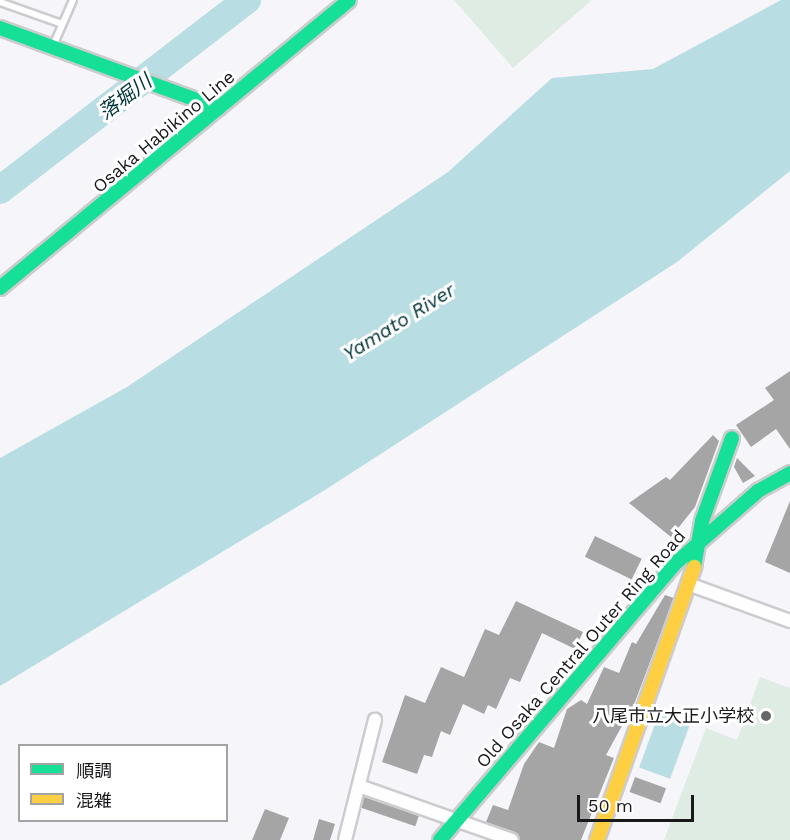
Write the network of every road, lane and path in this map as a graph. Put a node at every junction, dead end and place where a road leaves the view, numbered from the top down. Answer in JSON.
{"nodes":[{"id":1,"x":73,"y":0,"type":"edge"},
{"id":2,"x":349,"y":0,"type":"edge"},
{"id":3,"x":0,"y":2,"type":"edge"},
{"id":4,"x":62,"y":24,"type":"junction"},
{"id":5,"x":0,"y":28,"type":"edge"},
{"id":6,"x":53,"y":47,"type":"junction"},
{"id":7,"x":219,"y":108,"type":"junction"},
{"id":8,"x":0,"y":288,"type":"edge"},
{"id":9,"x":732,"y":438,"type":"dead end"},
{"id":10,"x":790,"y":473,"type":"edge"},
{"id":11,"x":698,"y":540,"type":"junction"},
{"id":12,"x":691,"y":585,"type":"junction"},
{"id":13,"x":790,"y":621,"type":"edge"},
{"id":14,"x":375,"y":720,"type":"dead end"},
{"id":15,"x":359,"y":786,"type":"junction"},
{"id":16,"x":458,"y":819,"type":"junction"},
{"id":17,"x":345,"y":840,"type":"edge"},
{"id":18,"x":440,"y":840,"type":"edge"},
{"id":19,"x":512,"y":840,"type":"edge"},
{"id":20,"x":597,"y":840,"type":"edge"}],
"edges":[{"from":1,"to":4,"type":"lane"},
{"from":2,"to":7,"type":"main road","name":"Osaka Habikino Line"},
{"from":3,"to":4,"type":"lane"},
{"from":4,"to":6,"type":"lane"},
{"from":5,"to":6,"type":"main road"},
{"from":6,"to":7,"type":"main road"},
{"from":7,"to":8,"type":"main road","name":"Osaka Habikino Line"},
{"from":9,"to":11,"type":"main road"},
{"from":10,"to":11,"type":"main road","name":"Old Osaka Central Outer Ring Road"},
{"from":11,"to":12,"type":"main road"},
{"from":11,"to":16,"type":"main road","name":"Old Osaka Central Outer Ring Road"},
{"from":12,"to":13,"type":"street"},
{"from":12,"to":20,"type":"main road"},
{"from":14,"to":15,"type":"street"},
{"from":15,"to":16,"type":"street"},
{"from":15,"to":17,"type":"street"},
{"from":16,"to":18,"type":"main road","name":"Old Osaka Central Outer Ring Road"},
{"from":16,"to":19,"type":"street"}]}
